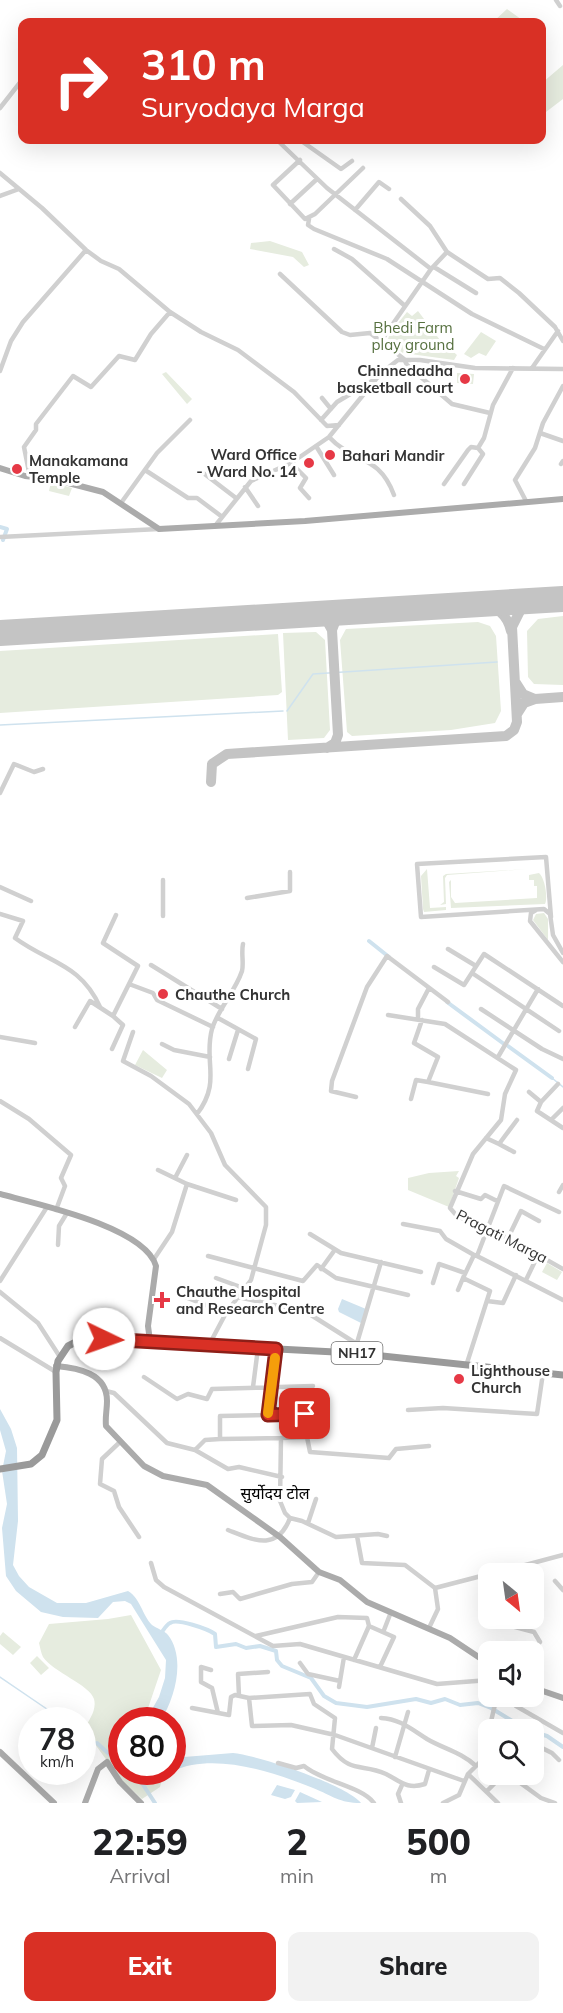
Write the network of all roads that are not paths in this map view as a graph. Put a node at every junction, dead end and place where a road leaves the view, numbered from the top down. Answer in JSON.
{"nodes":[{"id":1,"x":556,"y":0,"type":"edge"},
{"id":2,"x":560,"y":6,"type":"dead end"},
{"id":3,"x":18,"y":85,"type":"edge"},
{"id":4,"x":0,"y":108,"type":"edge"},
{"id":5,"x":282,"y":144,"type":"edge"},
{"id":6,"x":306,"y":144,"type":"edge"},
{"id":7,"x":300,"y":160,"type":"junction"},
{"id":8,"x":352,"y":161,"type":"dead end"},
{"id":9,"x":363,"y":168,"type":"dead end"},
{"id":10,"x":0,"y":173,"type":"edge"},
{"id":11,"x":316,"y":179,"type":"junction"},
{"id":12,"x":19,"y":189,"type":"junction"},
{"id":13,"x":388,"y":189,"type":"dead end"},
{"id":14,"x":336,"y":195,"type":"junction"},
{"id":15,"x":0,"y":196,"type":"edge"},
{"id":16,"x":401,"y":199,"type":"dead end"},
{"id":17,"x":290,"y":204,"type":"junction"},
{"id":18,"x":356,"y":210,"type":"junction"},
{"id":19,"x":309,"y":219,"type":"junction"},
{"id":20,"x":334,"y":249,"type":"dead end"},
{"id":21,"x":86,"y":250,"type":"junction"},
{"id":22,"x":447,"y":252,"type":"junction"},
{"id":23,"x":433,"y":268,"type":"junction"},
{"id":24,"x":280,"y":274,"type":"dead end"},
{"id":25,"x":422,"y":282,"type":"junction"},
{"id":26,"x":476,"y":293,"type":"dead end"},
{"id":27,"x":405,"y":306,"type":"junction"},
{"id":28,"x":170,"y":312,"type":"junction"},
{"id":29,"x":558,"y":331,"type":"junction"},
{"id":30,"x":381,"y":341,"type":"junction"},
{"id":31,"x":563,"y":341,"type":"edge"},
{"id":32,"x":544,"y":349,"type":"junction"},
{"id":33,"x":404,"y":359,"type":"junction"},
{"id":34,"x":513,"y":368,"type":"junction"},
{"id":35,"x":532,"y":368,"type":"junction"},
{"id":36,"x":563,"y":369,"type":"edge"},
{"id":37,"x":0,"y":370,"type":"edge"},
{"id":38,"x":374,"y":380,"type":"junction"},
{"id":39,"x":563,"y":386,"type":"edge"},
{"id":40,"x":322,"y":398,"type":"dead end"},
{"id":41,"x":331,"y":408,"type":"junction"},
{"id":42,"x":490,"y":413,"type":"junction"},
{"id":43,"x":190,"y":420,"type":"dead end"},
{"id":44,"x":321,"y":420,"type":"junction"},
{"id":45,"x":339,"y":425,"type":"junction"},
{"id":46,"x":540,"y":433,"type":"junction"},
{"id":47,"x":330,"y":436,"type":"junction"},
{"id":48,"x":563,"y":441,"type":"edge"},
{"id":49,"x":316,"y":446,"type":"junction"},
{"id":50,"x":478,"y":448,"type":"junction"},
{"id":51,"x":291,"y":463,"type":"junction"},
{"id":52,"x":0,"y":468,"type":"edge"},
{"id":53,"x":145,"y":470,"type":"junction"},
{"id":54,"x":202,"y":472,"type":"dead end"},
{"id":55,"x":334,"y":475,"type":"dead end"},
{"id":56,"x":30,"y":477,"type":"junction"},
{"id":57,"x":444,"y":484,"type":"dead end"},
{"id":58,"x":464,"y":484,"type":"dead end"},
{"id":59,"x":245,"y":487,"type":"junction"},
{"id":60,"x":394,"y":495,"type":"dead end"},
{"id":61,"x":236,"y":498,"type":"junction"},
{"id":62,"x":309,"y":498,"type":"dead end"},
{"id":63,"x":563,"y":499,"type":"edge"},
{"id":64,"x":526,"y":501,"type":"junction"},
{"id":65,"x":121,"y":503,"type":"junction"},
{"id":66,"x":258,"y":506,"type":"dead end"},
{"id":67,"x":221,"y":516,"type":"junction"},
{"id":68,"x":215,"y":526,"type":"junction"},
{"id":69,"x":159,"y":529,"type":"junction"},
{"id":70,"x":3,"y":537,"type":"edge"},
{"id":71,"x":43,"y":769,"type":"dead end"},
{"id":72,"x":0,"y":793,"type":"edge"},
{"id":73,"x":290,"y":872,"type":"dead end"},
{"id":74,"x":163,"y":879,"type":"dead end"},
{"id":75,"x":0,"y":887,"type":"edge"},
{"id":76,"x":247,"y":898,"type":"dead end"},
{"id":77,"x":32,"y":901,"type":"dead end"},
{"id":78,"x":540,"y":909,"type":"junction"},
{"id":79,"x":549,"y":909,"type":"junction"},
{"id":80,"x":513,"y":911,"type":"junction"},
{"id":81,"x":0,"y":914,"type":"edge"},
{"id":82,"x":116,"y":915,"type":"dead end"},
{"id":83,"x":163,"y":916,"type":"dead end"},
{"id":84,"x":550,"y":917,"type":"junction"},
{"id":85,"x":532,"y":923,"type":"junction"},
{"id":86,"x":243,"y":944,"type":"dead end"},
{"id":87,"x":448,"y":949,"type":"dead end"},
{"id":88,"x":563,"y":952,"type":"edge"},
{"id":89,"x":563,"y":962,"type":"edge"},
{"id":90,"x":151,"y":965,"type":"dead end"},
{"id":91,"x":476,"y":966,"type":"junction"},
{"id":92,"x":434,"y":968,"type":"dead end"},
{"id":93,"x":472,"y":974,"type":"junction"},
{"id":94,"x":129,"y":984,"type":"junction"},
{"id":95,"x":429,"y":988,"type":"junction"},
{"id":96,"x":538,"y":989,"type":"junction"},
{"id":97,"x":448,"y":1002,"type":"dead end"},
{"id":98,"x":563,"y":1006,"type":"edge"},
{"id":99,"x":100,"y":1007,"type":"junction"},
{"id":100,"x":222,"y":1009,"type":"junction"},
{"id":101,"x":526,"y":1009,"type":"junction"},
{"id":102,"x":481,"y":1010,"type":"dead end"},
{"id":103,"x":388,"y":1015,"type":"dead end"},
{"id":104,"x":113,"y":1016,"type":"junction"},
{"id":105,"x":218,"y":1018,"type":"junction"},
{"id":106,"x":420,"y":1019,"type":"junction"},
{"id":107,"x":75,"y":1027,"type":"dead end"},
{"id":108,"x":213,"y":1027,"type":"junction"},
{"id":109,"x":238,"y":1030,"type":"junction"},
{"id":110,"x":514,"y":1030,"type":"junction"},
{"id":111,"x":559,"y":1031,"type":"dead end"},
{"id":112,"x":133,"y":1032,"type":"dead end"},
{"id":113,"x":0,"y":1037,"type":"edge"},
{"id":114,"x":35,"y":1043,"type":"dead end"},
{"id":115,"x":162,"y":1044,"type":"dead end"},
{"id":116,"x":112,"y":1049,"type":"dead end"},
{"id":117,"x":210,"y":1057,"type":"junction"},
{"id":118,"x":498,"y":1057,"type":"junction"},
{"id":119,"x":229,"y":1059,"type":"dead end"},
{"id":120,"x":563,"y":1059,"type":"edge"},
{"id":121,"x":248,"y":1069,"type":"dead end"},
{"id":122,"x":428,"y":1082,"type":"junction"},
{"id":123,"x":558,"y":1084,"type":"dead end"},
{"id":124,"x":529,"y":1092,"type":"dead end"},
{"id":125,"x":488,"y":1094,"type":"dead end"},
{"id":126,"x":356,"y":1097,"type":"dead end"},
{"id":127,"x":411,"y":1099,"type":"dead end"},
{"id":128,"x":0,"y":1101,"type":"edge"},
{"id":129,"x":542,"y":1102,"type":"junction"},
{"id":130,"x":563,"y":1108,"type":"edge"},
{"id":131,"x":197,"y":1114,"type":"junction"},
{"id":132,"x":518,"y":1120,"type":"dead end"},
{"id":133,"x":551,"y":1120,"type":"junction"},
{"id":134,"x":563,"y":1128,"type":"edge"},
{"id":135,"x":486,"y":1138,"type":"junction"},
{"id":136,"x":499,"y":1144,"type":"junction"},
{"id":137,"x":514,"y":1152,"type":"dead end"},
{"id":138,"x":188,"y":1155,"type":"dead end"},
{"id":139,"x":158,"y":1170,"type":"dead end"},
{"id":140,"x":175,"y":1178,"type":"junction"},
{"id":141,"x":187,"y":1184,"type":"junction"},
{"id":142,"x":563,"y":1185,"type":"edge"},
{"id":143,"x":455,"y":1191,"type":"junction"},
{"id":144,"x":559,"y":1192,"type":"dead end"},
{"id":145,"x":0,"y":1194,"type":"edge"},
{"id":146,"x":236,"y":1200,"type":"dead end"},
{"id":147,"x":497,"y":1200,"type":"junction"},
{"id":148,"x":47,"y":1207,"type":"junction"},
{"id":149,"x":56,"y":1210,"type":"junction"},
{"id":150,"x":559,"y":1212,"type":"dead end"},
{"id":151,"x":67,"y":1213,"type":"junction"},
{"id":152,"x":539,"y":1221,"type":"dead end"},
{"id":153,"x":403,"y":1224,"type":"dead end"},
{"id":154,"x":486,"y":1228,"type":"junction"},
{"id":155,"x":310,"y":1234,"type":"dead end"},
{"id":156,"x":508,"y":1238,"type":"junction"},
{"id":157,"x":58,"y":1245,"type":"dead end"},
{"id":158,"x":334,"y":1251,"type":"junction"},
{"id":159,"x":539,"y":1253,"type":"junction"},
{"id":160,"x":208,"y":1256,"type":"dead end"},
{"id":161,"x":476,"y":1256,"type":"junction"},
{"id":162,"x":154,"y":1259,"type":"junction"},
{"id":163,"x":381,"y":1262,"type":"junction"},
{"id":164,"x":255,"y":1269,"type":"junction"},
{"id":165,"x":321,"y":1269,"type":"junction"},
{"id":166,"x":563,"y":1269,"type":"edge"},
{"id":167,"x":421,"y":1272,"type":"dead end"},
{"id":168,"x":516,"y":1275,"type":"junction"},
{"id":169,"x":464,"y":1276,"type":"junction"},
{"id":170,"x":216,"y":1278,"type":"dead end"},
{"id":171,"x":526,"y":1280,"type":"junction"},
{"id":172,"x":0,"y":1281,"type":"edge"},
{"id":173,"x":433,"y":1283,"type":"dead end"},
{"id":174,"x":374,"y":1288,"type":"junction"},
{"id":175,"x":246,"y":1289,"type":"junction"},
{"id":176,"x":458,"y":1290,"type":"dead end"},
{"id":177,"x":0,"y":1292,"type":"edge"},
{"id":178,"x":408,"y":1294,"type":"dead end"},
{"id":179,"x":185,"y":1297,"type":"dead end"},
{"id":180,"x":238,"y":1297,"type":"junction"},
{"id":181,"x":563,"y":1300,"type":"edge"},
{"id":182,"x":486,"y":1301,"type":"junction"},
{"id":183,"x":226,"y":1313,"type":"junction"},
{"id":184,"x":0,"y":1338,"type":"edge"},
{"id":185,"x":150,"y":1341,"type":"junction"},
{"id":186,"x":209,"y":1344,"type":"junction"},
{"id":187,"x":357,"y":1344,"type":"junction"},
{"id":188,"x":258,"y":1348,"type":"junction"},
{"id":189,"x":276,"y":1349,"type":"junction"},
{"id":190,"x":354,"y":1353,"type":"junction"},
{"id":191,"x":60,"y":1357,"type":"junction"},
{"id":192,"x":466,"y":1363,"type":"junction"},
{"id":193,"x":56,"y":1369,"type":"junction"},
{"id":194,"x":543,"y":1372,"type":"junction"},
{"id":195,"x":563,"y":1374,"type":"edge"},
{"id":196,"x":144,"y":1377,"type":"dead end"},
{"id":197,"x":312,"y":1386,"type":"dead end"},
{"id":198,"x":252,"y":1387,"type":"junction"},
{"id":199,"x":272,"y":1387,"type":"junction"},
{"id":200,"x":106,"y":1390,"type":"junction"},
{"id":201,"x":408,"y":1410,"type":"dead end"},
{"id":202,"x":268,"y":1415,"type":"junction"},
{"id":203,"x":307,"y":1437,"type":"junction"},
{"id":204,"x":280,"y":1438,"type":"junction"},
{"id":205,"x":220,"y":1439,"type":"junction"},
{"id":206,"x":120,"y":1442,"type":"junction"},
{"id":207,"x":429,"y":1446,"type":"dead end"},
{"id":208,"x":195,"y":1450,"type":"junction"},
{"id":209,"x":0,"y":1468,"type":"edge"},
{"id":210,"x":282,"y":1477,"type":"junction"},
{"id":211,"x":316,"y":1499,"type":"dead end"},
{"id":212,"x":290,"y":1518,"type":"junction"},
{"id":213,"x":308,"y":1523,"type":"junction"},
{"id":214,"x":228,"y":1530,"type":"dead end"},
{"id":215,"x":357,"y":1536,"type":"junction"},
{"id":216,"x":387,"y":1536,"type":"dead end"},
{"id":217,"x":139,"y":1537,"type":"dead end"},
{"id":218,"x":280,"y":1537,"type":"junction"},
{"id":219,"x":563,"y":1555,"type":"edge"},
{"id":220,"x":151,"y":1563,"type":"dead end"},
{"id":221,"x":533,"y":1563,"type":"edge"},
{"id":222,"x":319,"y":1572,"type":"junction"},
{"id":223,"x":478,"y":1577,"type":"edge"},
{"id":224,"x":555,"y":1581,"type":"dead end"},
{"id":225,"x":435,"y":1588,"type":"junction"},
{"id":226,"x":563,"y":1590,"type":"edge"},
{"id":227,"x":220,"y":1594,"type":"dead end"},
{"id":228,"x":391,"y":1612,"type":"junction"},
{"id":229,"x":369,"y":1626,"type":"junction"},
{"id":230,"x":429,"y":1628,"type":"junction"},
{"id":231,"x":523,"y":1629,"type":"edge"},
{"id":232,"x":384,"y":1630,"type":"junction"},
{"id":233,"x":256,"y":1636,"type":"junction"},
{"id":234,"x":539,"y":1641,"type":"edge"},
{"id":235,"x":344,"y":1657,"type":"junction"},
{"id":236,"x":478,"y":1657,"type":"edge"},
{"id":237,"x":354,"y":1660,"type":"junction"},
{"id":238,"x":300,"y":1663,"type":"dead end"},
{"id":239,"x":380,"y":1667,"type":"junction"},
{"id":240,"x":211,"y":1670,"type":"dead end"},
{"id":241,"x":268,"y":1672,"type":"dead end"},
{"id":242,"x":340,"y":1681,"type":"junction"},
{"id":243,"x":478,"y":1681,"type":"edge"},
{"id":244,"x":339,"y":1687,"type":"dead end"},
{"id":245,"x":544,"y":1691,"type":"edge"},
{"id":246,"x":239,"y":1696,"type":"junction"},
{"id":247,"x":249,"y":1698,"type":"junction"},
{"id":248,"x":563,"y":1698,"type":"edge"},
{"id":249,"x":518,"y":1707,"type":"edge"},
{"id":250,"x":192,"y":1708,"type":"dead end"},
{"id":251,"x":408,"y":1712,"type":"dead end"},
{"id":252,"x":218,"y":1713,"type":"junction"},
{"id":253,"x":381,"y":1718,"type":"dead end"},
{"id":254,"x":405,"y":1724,"type":"junction"},
{"id":255,"x":376,"y":1728,"type":"dead end"},
{"id":256,"x":563,"y":1733,"type":"edge"},
{"id":257,"x":335,"y":1735,"type":"junction"},
{"id":258,"x":372,"y":1748,"type":"junction"},
{"id":259,"x":544,"y":1749,"type":"edge"},
{"id":260,"x":0,"y":1752,"type":"edge"},
{"id":261,"x":395,"y":1757,"type":"junction"},
{"id":262,"x":559,"y":1760,"type":"dead end"},
{"id":263,"x":278,"y":1763,"type":"dead end"},
{"id":264,"x":478,"y":1763,"type":"edge"},
{"id":265,"x":476,"y":1766,"type":"junction"},
{"id":266,"x":429,"y":1770,"type":"junction"},
{"id":267,"x":468,"y":1774,"type":"junction"},
{"id":268,"x":464,"y":1781,"type":"junction"},
{"id":269,"x":402,"y":1785,"type":"junction"},
{"id":270,"x":494,"y":1785,"type":"edge"},
{"id":271,"x":522,"y":1785,"type":"edge"},
{"id":272,"x":487,"y":1791,"type":"junction"},
{"id":273,"x":541,"y":1798,"type":"junction"},
{"id":274,"x":495,"y":1802,"type":"edge"},
{"id":275,"x":54,"y":1803,"type":"edge"},
{"id":276,"x":85,"y":1803,"type":"edge"},
{"id":277,"x":141,"y":1803,"type":"edge"},
{"id":278,"x":374,"y":1803,"type":"edge"},
{"id":279,"x":401,"y":1803,"type":"edge"},
{"id":280,"x":443,"y":1803,"type":"edge"},
{"id":281,"x":534,"y":1803,"type":"edge"},
{"id":282,"x":555,"y":1803,"type":"edge"}],
"edges":[{"from":1,"to":2,"type":"street"},
{"from":3,"to":4,"type":"street"},
{"from":5,"to":7,"type":"street"},
{"from":6,"to":8,"type":"street"},
{"from":7,"to":11,"type":"street"},
{"from":7,"to":17,"type":"street"},
{"from":9,"to":14,"type":"street"},
{"from":10,"to":12,"type":"street"},
{"from":11,"to":14,"type":"street"},
{"from":11,"to":17,"type":"street"},
{"from":12,"to":15,"type":"street"},
{"from":12,"to":21,"type":"street"},
{"from":13,"to":18,"type":"street"},
{"from":14,"to":18,"type":"street"},
{"from":14,"to":19,"type":"street"},
{"from":16,"to":22,"type":"street"},
{"from":17,"to":19,"type":"street"},
{"from":18,"to":23,"type":"street"},
{"from":19,"to":25,"type":"street"},
{"from":20,"to":27,"type":"street"},
{"from":21,"to":28,"type":"street"},
{"from":21,"to":37,"type":"street"},
{"from":22,"to":23,"type":"street"},
{"from":22,"to":29,"type":"street"},
{"from":23,"to":25,"type":"street"},
{"from":23,"to":26,"type":"street"},
{"from":24,"to":30,"type":"street"},
{"from":25,"to":27,"type":"street"},
{"from":25,"to":32,"type":"street"},
{"from":27,"to":30,"type":"street"},
{"from":28,"to":44,"type":"street"},
{"from":28,"to":56,"type":"street"},
{"from":29,"to":31,"type":"street"},
{"from":29,"to":32,"type":"street"},
{"from":30,"to":33,"type":"street"},
{"from":32,"to":35,"type":"street"},
{"from":33,"to":34,"type":"street"},
{"from":33,"to":38,"type":"street"},
{"from":33,"to":42,"type":"street"},
{"from":34,"to":35,"type":"street"},
{"from":34,"to":42,"type":"street"},
{"from":35,"to":36,"type":"street"},
{"from":38,"to":41,"type":"street"},
{"from":38,"to":45,"type":"street"},
{"from":39,"to":46,"type":"street"},
{"from":40,"to":41,"type":"street"},
{"from":41,"to":44,"type":"street"},
{"from":42,"to":50,"type":"street"},
{"from":43,"to":53,"type":"street"},
{"from":44,"to":45,"type":"street"},
{"from":45,"to":47,"type":"street"},
{"from":46,"to":48,"type":"street"},
{"from":46,"to":64,"type":"street"},
{"from":47,"to":49,"type":"street"},
{"from":47,"to":60,"type":"street"},
{"from":49,"to":51,"type":"street"},
{"from":49,"to":55,"type":"street"},
{"from":50,"to":57,"type":"street"},
{"from":50,"to":58,"type":"street"},
{"from":51,"to":59,"type":"street"},
{"from":51,"to":62,"type":"street"},
{"from":52,"to":56,"type":"main road"},
{"from":53,"to":65,"type":"street"},
{"from":53,"to":67,"type":"street"},
{"from":54,"to":61,"type":"street"},
{"from":56,"to":65,"type":"main road"},
{"from":59,"to":61,"type":"street"},
{"from":59,"to":66,"type":"street"},
{"from":61,"to":67,"type":"street"},
{"from":63,"to":64,"type":"main road"},
{"from":64,"to":68,"type":"main road"},
{"from":65,"to":69,"type":"main road"},
{"from":67,"to":68,"type":"street"},
{"from":68,"to":69,"type":"main road"},
{"from":69,"to":70,"type":"street"},
{"from":71,"to":72,"type":"street"},
{"from":73,"to":76,"type":"street"},
{"from":74,"to":83,"type":"street"},
{"from":75,"to":77,"type":"street"},
{"from":78,"to":79,"type":"street"},
{"from":78,"to":80,"type":"street"},
{"from":78,"to":84,"type":"street"},
{"from":78,"to":85,"type":"street"},
{"from":79,"to":80,"type":"street"},
{"from":79,"to":84,"type":"street"},
{"from":80,"to":85,"type":"street"},
{"from":81,"to":99,"type":"street"},
{"from":82,"to":94,"type":"street"},
{"from":84,"to":88,"type":"street"},
{"from":85,"to":89,"type":"street"},
{"from":86,"to":100,"type":"street"},
{"from":87,"to":91,"type":"street"},
{"from":90,"to":100,"type":"street"},
{"from":91,"to":93,"type":"street"},
{"from":91,"to":96,"type":"street"},
{"from":92,"to":93,"type":"street"},
{"from":93,"to":101,"type":"street"},
{"from":94,"to":104,"type":"street"},
{"from":94,"to":108,"type":"street"},
{"from":95,"to":97,"type":"street"},
{"from":95,"to":106,"type":"street"},
{"from":95,"to":126,"type":"street"},
{"from":96,"to":98,"type":"street"},
{"from":96,"to":101,"type":"street"},
{"from":99,"to":104,"type":"street"},
{"from":99,"to":107,"type":"street"},
{"from":100,"to":105,"type":"street"},
{"from":101,"to":110,"type":"street"},
{"from":101,"to":111,"type":"street"},
{"from":102,"to":110,"type":"street"},
{"from":103,"to":106,"type":"street","name":"Pragati Marga"},
{"from":104,"to":116,"type":"street"},
{"from":105,"to":108,"type":"street"},
{"from":105,"to":109,"type":"street"},
{"from":106,"to":118,"type":"street","name":"Pragati Marga"},
{"from":106,"to":122,"type":"street"},
{"from":108,"to":117,"type":"street"},
{"from":109,"to":119,"type":"street"},
{"from":109,"to":121,"type":"street"},
{"from":110,"to":118,"type":"street"},
{"from":110,"to":120,"type":"street"},
{"from":112,"to":131,"type":"street"},
{"from":113,"to":114,"type":"street"},
{"from":115,"to":117,"type":"street"},
{"from":117,"to":131,"type":"street"},
{"from":118,"to":135,"type":"street","name":"Pragati Marga"},
{"from":122,"to":125,"type":"street"},
{"from":122,"to":127,"type":"street"},
{"from":123,"to":129,"type":"street"},
{"from":124,"to":129,"type":"street"},
{"from":128,"to":149,"type":"street"},
{"from":129,"to":133,"type":"street"},
{"from":130,"to":133,"type":"street"},
{"from":131,"to":164,"type":"street"},
{"from":132,"to":136,"type":"street"},
{"from":133,"to":134,"type":"street"},
{"from":135,"to":136,"type":"street"},
{"from":135,"to":143,"type":"street","name":"Pragati Marga"},
{"from":136,"to":137,"type":"street"},
{"from":138,"to":140,"type":"street"},
{"from":139,"to":140,"type":"street"},
{"from":140,"to":141,"type":"street"},
{"from":141,"to":146,"type":"street"},
{"from":141,"to":162,"type":"street"},
{"from":142,"to":144,"type":"street"},
{"from":143,"to":147,"type":"street"},
{"from":143,"to":154,"type":"street","name":"Pragati Marga"},
{"from":145,"to":148,"type":"main road"},
{"from":147,"to":150,"type":"street"},
{"from":147,"to":154,"type":"street"},
{"from":148,"to":149,"type":"main road"},
{"from":148,"to":172,"type":"street"},
{"from":149,"to":151,"type":"main road"},
{"from":151,"to":157,"type":"street"},
{"from":151,"to":162,"type":"main road"},
{"from":152,"to":156,"type":"street"},
{"from":153,"to":161,"type":"street"},
{"from":154,"to":156,"type":"street","name":"Pragati Marga"},
{"from":154,"to":161,"type":"street"},
{"from":155,"to":158,"type":"street"},
{"from":156,"to":159,"type":"street","name":"Pragati Marga"},
{"from":158,"to":163,"type":"street"},
{"from":158,"to":165,"type":"street"},
{"from":159,"to":166,"type":"street","name":"Pragati Marga"},
{"from":159,"to":171,"type":"street"},
{"from":160,"to":164,"type":"street"},
{"from":161,"to":168,"type":"street"},
{"from":161,"to":169,"type":"street"},
{"from":162,"to":185,"type":"main road"},
{"from":163,"to":167,"type":"street"},
{"from":163,"to":174,"type":"street"},
{"from":164,"to":165,"type":"street"},
{"from":164,"to":175,"type":"street"},
{"from":165,"to":174,"type":"street"},
{"from":168,"to":171,"type":"street"},
{"from":168,"to":182,"type":"street"},
{"from":169,"to":173,"type":"street"},
{"from":169,"to":176,"type":"street"},
{"from":169,"to":182,"type":"street"},
{"from":170,"to":175,"type":"street"},
{"from":171,"to":181,"type":"street"},
{"from":174,"to":178,"type":"street"},
{"from":174,"to":187,"type":"street"},
{"from":175,"to":180,"type":"street"},
{"from":177,"to":191,"type":"street"},
{"from":179,"to":183,"type":"street"},
{"from":180,"to":183,"type":"street"},
{"from":180,"to":187,"type":"street"},
{"from":182,"to":192,"type":"street"},
{"from":183,"to":186,"type":"street"},
{"from":184,"to":193,"type":"street"},
{"from":185,"to":186,"type":"highway","number":"NH17"},
{"from":185,"to":191,"type":"highway","number":"NH17"},
{"from":186,"to":188,"type":"highway","number":"NH17"},
{"from":187,"to":190,"type":"street"},
{"from":188,"to":189,"type":"highway","number":"NH17"},
{"from":188,"to":198,"type":"street"},
{"from":189,"to":190,"type":"highway","number":"NH17"},
{"from":189,"to":199,"type":"street"},
{"from":190,"to":192,"type":"highway","number":"NH17"},
{"from":191,"to":193,"type":"highway","number":"NH17"},
{"from":192,"to":194,"type":"highway","number":"NH17"},
{"from":193,"to":200,"type":"main road"},
{"from":193,"to":209,"type":"highway","number":"NH17"},
{"from":194,"to":195,"type":"highway","number":"NH17"},
{"from":194,"to":201,"type":"street"},
{"from":196,"to":198,"type":"street"},
{"from":197,"to":199,"type":"street"},
{"from":198,"to":199,"type":"street"},
{"from":199,"to":202,"type":"street"},
{"from":200,"to":206,"type":"main road"},
{"from":200,"to":208,"type":"street"},
{"from":202,"to":203,"type":"street"},
{"from":202,"to":205,"type":"street"},
{"from":203,"to":204,"type":"street"},
{"from":203,"to":207,"type":"street"},
{"from":204,"to":205,"type":"street"},
{"from":204,"to":210,"type":"street"},
{"from":205,"to":208,"type":"street"},
{"from":206,"to":217,"type":"street"},
{"from":206,"to":218,"type":"main road"},
{"from":208,"to":210,"type":"street"},
{"from":210,"to":212,"type":"street"},
{"from":211,"to":213,"type":"street"},
{"from":212,"to":213,"type":"street"},
{"from":212,"to":218,"type":"street"},
{"from":213,"to":215,"type":"street"},
{"from":214,"to":218,"type":"street"},
{"from":215,"to":216,"type":"street"},
{"from":215,"to":225,"type":"street"},
{"from":218,"to":222,"type":"main road"},
{"from":219,"to":221,"type":"street"},
{"from":220,"to":233,"type":"street"},
{"from":222,"to":227,"type":"street"},
{"from":222,"to":228,"type":"main road"},
{"from":223,"to":225,"type":"street"},
{"from":224,"to":226,"type":"street"},
{"from":225,"to":230,"type":"street"},
{"from":228,"to":230,"type":"main road"},
{"from":228,"to":232,"type":"street"},
{"from":229,"to":232,"type":"street"},
{"from":229,"to":233,"type":"street"},
{"from":229,"to":237,"type":"street"},
{"from":230,"to":236,"type":"main road"},
{"from":231,"to":234,"type":"street"},
{"from":232,"to":239,"type":"street"},
{"from":233,"to":235,"type":"street"},
{"from":235,"to":237,"type":"street"},
{"from":235,"to":242,"type":"street"},
{"from":237,"to":239,"type":"street"},
{"from":238,"to":242,"type":"street"},
{"from":239,"to":243,"type":"street"},
{"from":240,"to":252,"type":"street"},
{"from":241,"to":246,"type":"street"},
{"from":242,"to":244,"type":"street"},
{"from":245,"to":248,"type":"main road"},
{"from":246,"to":247,"type":"street"},
{"from":246,"to":252,"type":"street"},
{"from":247,"to":257,"type":"street"},
{"from":247,"to":257,"type":"street"},
{"from":249,"to":256,"type":"street"},
{"from":250,"to":252,"type":"street"},
{"from":251,"to":254,"type":"street"},
{"from":253,"to":254,"type":"street"},
{"from":254,"to":261,"type":"street"},
{"from":254,"to":265,"type":"street"},
{"from":255,"to":258,"type":"street"},
{"from":257,"to":258,"type":"street"},
{"from":257,"to":269,"type":"street"},
{"from":258,"to":261,"type":"street"},
{"from":259,"to":262,"type":"street"},
{"from":260,"to":275,"type":"main road"},
{"from":261,"to":266,"type":"street"},
{"from":263,"to":278,"type":"street"},
{"from":264,"to":265,"type":"street"},
{"from":265,"to":267,"type":"street"},
{"from":266,"to":268,"type":"street"},
{"from":266,"to":269,"type":"street"},
{"from":267,"to":268,"type":"street"},
{"from":267,"to":272,"type":"street"},
{"from":268,"to":280,"type":"street"},
{"from":269,"to":279,"type":"street"},
{"from":270,"to":272,"type":"street"},
{"from":271,"to":273,"type":"street"},
{"from":272,"to":274,"type":"street"},
{"from":273,"to":281,"type":"street"},
{"from":273,"to":282,"type":"street"},
{"from":276,"to":277,"type":"main road"}]}
